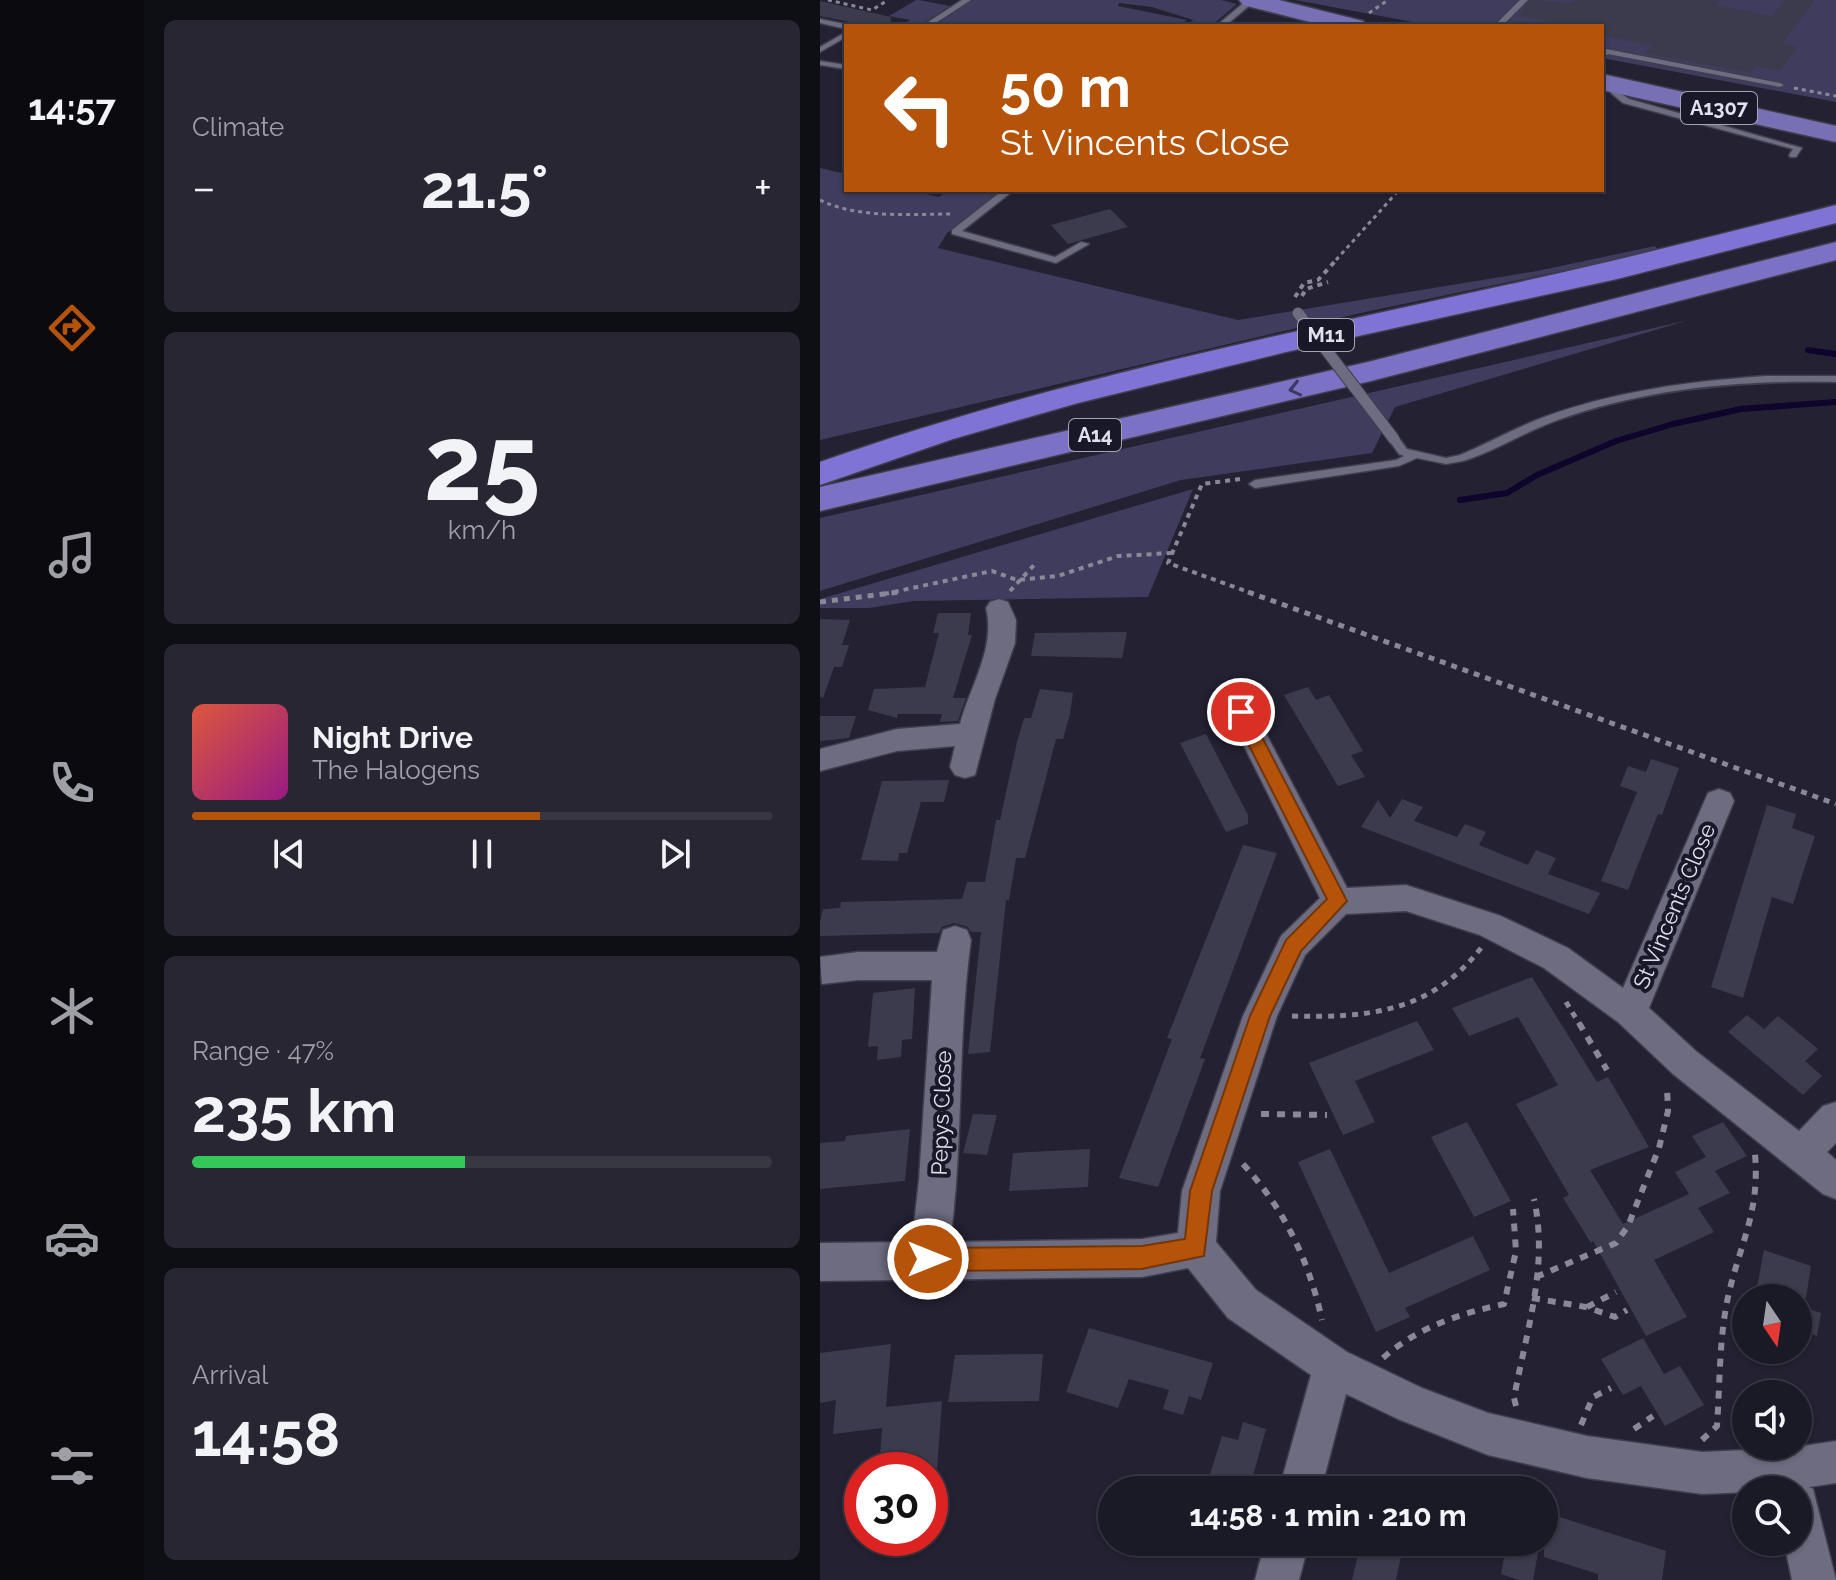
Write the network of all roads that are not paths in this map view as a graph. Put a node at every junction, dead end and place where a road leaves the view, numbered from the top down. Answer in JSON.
{"nodes":[{"id":1,"x":967,"y":0,"type":"edge"},
{"id":2,"x":1252,"y":0,"type":"edge"},
{"id":3,"x":1524,"y":0,"type":"edge"},
{"id":4,"x":820,"y":21,"type":"edge"},
{"id":5,"x":929,"y":24,"type":"edge"},
{"id":6,"x":1222,"y":24,"type":"edge"},
{"id":7,"x":1349,"y":24,"type":"edge"},
{"id":8,"x":1500,"y":24,"type":"edge"},
{"id":9,"x":844,"y":27,"type":"edge"},
{"id":10,"x":844,"y":35,"type":"edge"},
{"id":11,"x":820,"y":50,"type":"edge"},
{"id":12,"x":1604,"y":54,"type":"edge"},
{"id":13,"x":820,"y":63,"type":"edge"},
{"id":14,"x":844,"y":67,"type":"edge"},
{"id":15,"x":1608,"y":80,"type":"edge"},
{"id":16,"x":1780,"y":85,"type":"road end"},
{"id":17,"x":1836,"y":124,"type":"edge"},
{"id":18,"x":1836,"y":134,"type":"edge"},
{"id":19,"x":1793,"y":155,"type":"dead end"},
{"id":20,"x":1006,"y":192,"type":"edge"},
{"id":21,"x":1836,"y":214,"type":"edge"},
{"id":22,"x":1836,"y":231,"type":"edge"},
{"id":23,"x":1084,"y":244,"type":"dead end"},
{"id":24,"x":1836,"y":251,"type":"edge"},
{"id":25,"x":1836,"y":275,"type":"edge"},
{"id":26,"x":1298,"y":313,"type":"road end"},
{"id":27,"x":1371,"y":371,"type":"junction"},
{"id":28,"x":1836,"y":379,"type":"edge"},
{"id":29,"x":1416,"y":454,"type":"junction"},
{"id":30,"x":820,"y":476,"type":"edge"},
{"id":31,"x":1252,"y":481,"type":"road end"},
{"id":32,"x":820,"y":499,"type":"edge"},
{"id":33,"x":999,"y":608,"type":"dead end"},
{"id":34,"x":1241,"y":712,"type":"dead end"},
{"id":35,"x":972,"y":734,"type":"junction"},
{"id":36,"x":820,"y":760,"type":"edge"},
{"id":37,"x":965,"y":767,"type":"dead end"},
{"id":38,"x":1719,"y":801,"type":"dead end"},
{"id":39,"x":1338,"y":901,"type":"junction"},
{"id":40,"x":822,"y":970,"type":"dead end"},
{"id":41,"x":1630,"y":1012,"type":"junction"},
{"id":42,"x":1836,"y":1118,"type":"edge"},
{"id":43,"x":1801,"y":1153,"type":"junction"},
{"id":44,"x":1836,"y":1182,"type":"edge"},
{"id":45,"x":1196,"y":1248,"type":"junction"},
{"id":46,"x":928,"y":1259,"type":"junction"},
{"id":47,"x":820,"y":1262,"type":"edge"},
{"id":48,"x":1333,"y":1366,"type":"junction"},
{"id":49,"x":1836,"y":1462,"type":"edge"},
{"id":50,"x":1304,"y":1476,"type":"edge"},
{"id":51,"x":1812,"y":1477,"type":"edge"},
{"id":52,"x":1732,"y":1478,"type":"edge"},
{"id":53,"x":1283,"y":1556,"type":"edge"},
{"id":54,"x":1809,"y":1556,"type":"edge"},
{"id":55,"x":1277,"y":1580,"type":"edge"},
{"id":56,"x":1814,"y":1580,"type":"edge"}],
"edges":[{"from":1,"to":5,"type":"lane"},
{"from":2,"to":6,"type":"lane"},
{"from":2,"to":7,"type":"main road"},
{"from":3,"to":8,"type":"lane"},
{"from":4,"to":9,"type":"lane"},
{"from":10,"to":11,"type":"lane"},
{"from":12,"to":16,"type":"lane"},
{"from":13,"to":14,"type":"lane"},
{"from":15,"to":17,"type":"main road","number":"A1307"},
{"from":15,"to":18,"type":"main road","number":"A1307"},
{"from":15,"to":19,"type":"lane"},
{"from":20,"to":23,"type":"lane"},
{"from":21,"to":30,"type":"highway","number":"M11"},
{"from":22,"to":30,"type":"highway","number":"A14"},
{"from":24,"to":27,"type":"highway","number":"A14"},
{"from":25,"to":27,"type":"highway","number":"A14"},
{"from":26,"to":29,"type":"lane","bridge":true},
{"from":27,"to":32,"type":"highway","number":"A14","one_way":true},
{"from":28,"to":29,"type":"lane"},
{"from":29,"to":31,"type":"lane"},
{"from":33,"to":35,"type":"street"},
{"from":34,"to":39,"type":"street"},
{"from":35,"to":36,"type":"street"},
{"from":35,"to":37,"type":"street"},
{"from":38,"to":41,"type":"street","name":"St Vincents Close"},
{"from":39,"to":41,"type":"street","name":"St Vincents Close"},
{"from":39,"to":45,"type":"street"},
{"from":40,"to":46,"type":"street","name":"Pepys Close"},
{"from":41,"to":43,"type":"street","name":"St Vincents Close"},
{"from":42,"to":43,"type":"street"},
{"from":43,"to":44,"type":"street","name":"St Vincents Close"},
{"from":45,"to":46,"type":"street"},
{"from":45,"to":48,"type":"street"},
{"from":46,"to":47,"type":"street"},
{"from":48,"to":50,"type":"street"},
{"from":48,"to":52,"type":"street"},
{"from":49,"to":51,"type":"street"},
{"from":53,"to":55,"type":"street"},
{"from":54,"to":56,"type":"street"}]}
